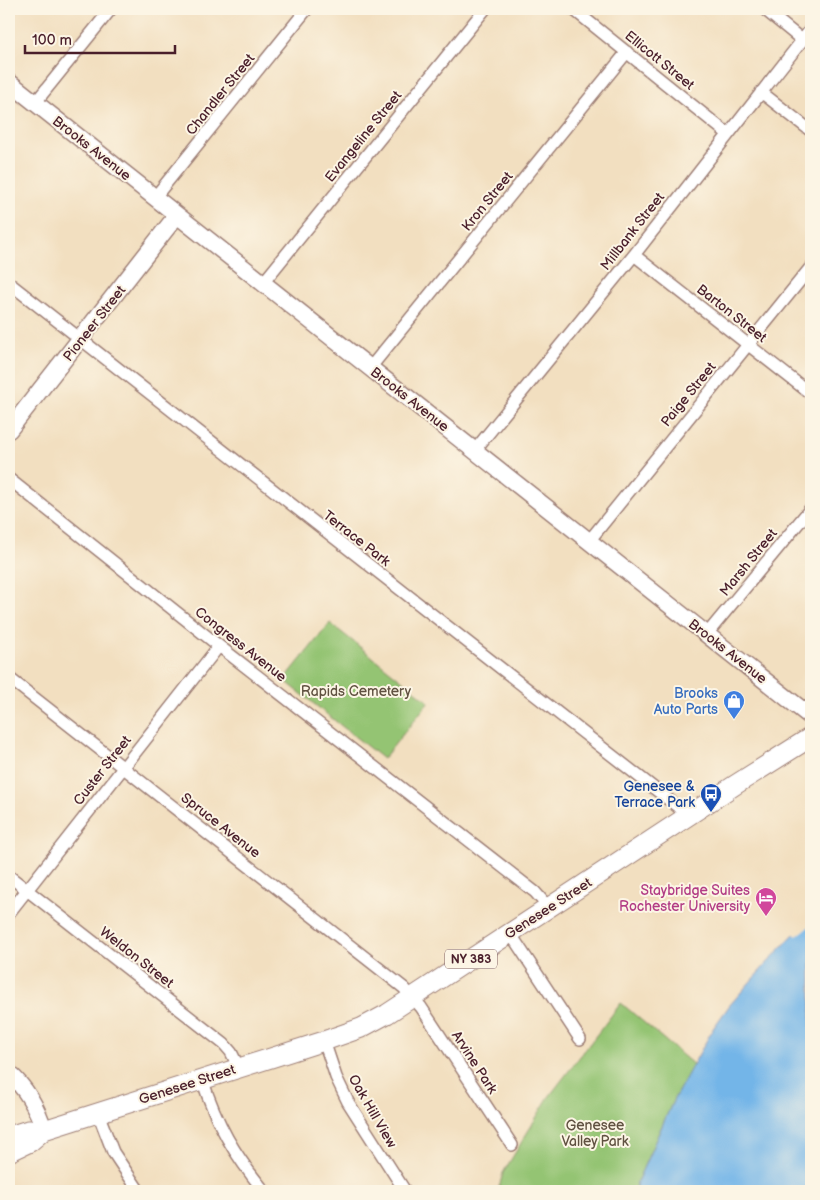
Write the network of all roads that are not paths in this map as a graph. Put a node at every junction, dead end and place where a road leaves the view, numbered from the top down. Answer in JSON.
{"nodes":[{"id":1,"x":111,"y":9,"type":"edge"},
{"id":2,"x":307,"y":9,"type":"edge"},
{"id":3,"x":485,"y":9,"type":"edge"},
{"id":4,"x":573,"y":9,"type":"edge"},
{"id":5,"x":764,"y":9,"type":"edge"},
{"id":6,"x":811,"y":29,"type":"edge"},
{"id":7,"x":802,"y":40,"type":"junction"},
{"id":8,"x":627,"y":52,"type":"junction"},
{"id":9,"x":9,"y":82,"type":"edge"},
{"id":10,"x":761,"y":92,"type":"junction"},
{"id":11,"x":35,"y":103,"type":"junction"},
{"id":12,"x":811,"y":131,"type":"edge"},
{"id":13,"x":728,"y":134,"type":"junction"},
{"id":14,"x":155,"y":198,"type":"junction"},
{"id":15,"x":177,"y":215,"type":"junction"},
{"id":16,"x":634,"y":255,"type":"junction"},
{"id":17,"x":811,"y":267,"type":"edge"},
{"id":18,"x":9,"y":283,"type":"edge"},
{"id":19,"x":263,"y":283,"type":"junction"},
{"id":20,"x":81,"y":341,"type":"junction"},
{"id":21,"x":748,"y":344,"type":"junction"},
{"id":22,"x":370,"y":368,"type":"junction"},
{"id":23,"x":811,"y":394,"type":"edge"},
{"id":24,"x":9,"y":430,"type":"edge"},
{"id":25,"x":475,"y":450,"type":"junction"},
{"id":26,"x":9,"y":480,"type":"edge"},
{"id":27,"x":811,"y":508,"type":"edge"},
{"id":28,"x":589,"y":541,"type":"junction"},
{"id":29,"x":708,"y":634,"type":"junction"},
{"id":30,"x":219,"y":646,"type":"junction"},
{"id":31,"x":9,"y":678,"type":"edge"},
{"id":32,"x":811,"y":717,"type":"edge"},
{"id":33,"x":811,"y":737,"type":"edge"},
{"id":34,"x":122,"y":768,"type":"junction"},
{"id":35,"x":686,"y":817,"type":"junction"},
{"id":36,"x":9,"y":876,"type":"edge"},
{"id":37,"x":27,"y":890,"type":"junction"},
{"id":38,"x":549,"y":908,"type":"junction"},
{"id":39,"x":9,"y":913,"type":"edge"},
{"id":40,"x":510,"y":933,"type":"junction"},
{"id":41,"x":413,"y":997,"type":"junction"},
{"id":42,"x":580,"y":1039,"type":"dead end"},
{"id":43,"x":324,"y":1041,"type":"junction"},
{"id":44,"x":239,"y":1068,"type":"junction"},
{"id":45,"x":9,"y":1073,"type":"edge"},
{"id":46,"x":202,"y":1079,"type":"junction"},
{"id":47,"x":98,"y":1112,"type":"junction"},
{"id":48,"x":44,"y":1130,"type":"junction"},
{"id":49,"x":9,"y":1136,"type":"edge"},
{"id":50,"x":512,"y":1145,"type":"dead end"},
{"id":51,"x":9,"y":1152,"type":"edge"},
{"id":52,"x":139,"y":1191,"type":"edge"},
{"id":53,"x":264,"y":1191,"type":"edge"},
{"id":54,"x":405,"y":1191,"type":"edge"}],
"edges":[{"from":1,"to":11,"type":"street"},
{"from":2,"to":14,"type":"street","name":"Chandler Street"},
{"from":3,"to":19,"type":"street","name":"Evangeline Street"},
{"from":4,"to":8,"type":"street","name":"Ellicott Street"},
{"from":5,"to":7,"type":"street"},
{"from":6,"to":7,"type":"street","name":"Millbank Street"},
{"from":7,"to":10,"type":"street","name":"Millbank Street"},
{"from":8,"to":13,"type":"street","name":"Ellicott Street"},
{"from":8,"to":22,"type":"street","name":"Kron Street"},
{"from":9,"to":11,"type":"main road","name":"Brooks Avenue"},
{"from":10,"to":12,"type":"street"},
{"from":10,"to":13,"type":"street","name":"Millbank Street"},
{"from":11,"to":14,"type":"main road","name":"Brooks Avenue"},
{"from":13,"to":16,"type":"street","name":"Millbank Street"},
{"from":14,"to":15,"type":"main road","name":"Brooks Avenue"},
{"from":15,"to":19,"type":"main road","name":"Brooks Avenue"},
{"from":15,"to":20,"type":"main road","name":"Pioneer Street"},
{"from":16,"to":21,"type":"street","name":"Barton Street"},
{"from":16,"to":25,"type":"street","name":"Millbank Street"},
{"from":17,"to":21,"type":"street","name":"Paige Street"},
{"from":18,"to":20,"type":"street","name":"Terrace Park"},
{"from":19,"to":22,"type":"main road","name":"Brooks Avenue"},
{"from":20,"to":24,"type":"main road","name":"Pioneer Street"},
{"from":20,"to":35,"type":"street","name":"Terrace Park"},
{"from":21,"to":23,"type":"street","name":"Barton Street"},
{"from":21,"to":28,"type":"street","name":"Paige Street"},
{"from":22,"to":25,"type":"main road","name":"Brooks Avenue"},
{"from":25,"to":28,"type":"main road","name":"Brooks Avenue"},
{"from":26,"to":30,"type":"street","name":"Congress Avenue"},
{"from":27,"to":29,"type":"street","name":"Marsh Street"},
{"from":28,"to":29,"type":"main road","name":"Brooks Avenue"},
{"from":29,"to":32,"type":"main road","name":"Brooks Avenue"},
{"from":30,"to":34,"type":"street","name":"Custer Street"},
{"from":30,"to":38,"type":"street","name":"Congress Avenue"},
{"from":31,"to":34,"type":"street","name":"Spruce Avenue"},
{"from":33,"to":35,"type":"main road","name":"Genesee Street","number":"NY 383"},
{"from":34,"to":37,"type":"street","name":"Custer Street"},
{"from":34,"to":41,"type":"street","name":"Spruce Avenue"},
{"from":35,"to":38,"type":"main road","name":"Genesee Street","number":"NY 383"},
{"from":36,"to":37,"type":"street","name":"Weldon Street"},
{"from":37,"to":39,"type":"street","name":"Custer Street"},
{"from":37,"to":44,"type":"street","name":"Weldon Street"},
{"from":38,"to":40,"type":"main road","name":"Genesee Street","number":"NY 383"},
{"from":40,"to":41,"type":"main road","name":"Genesee Street","number":"NY 383"},
{"from":40,"to":42,"type":"street"},
{"from":41,"to":43,"type":"main road","name":"Genesee Street","number":"NY 383"},
{"from":41,"to":50,"type":"street","name":"Arvine Park"},
{"from":43,"to":44,"type":"main road","name":"Genesee Street","number":"NY 383"},
{"from":43,"to":54,"type":"street","name":"Oak Hill View"},
{"from":44,"to":46,"type":"main road","name":"Genesee Street","number":"NY 383"},
{"from":45,"to":48,"type":"main road"},
{"from":46,"to":47,"type":"main road","name":"Genesee Street","number":"NY 383"},
{"from":46,"to":53,"type":"street"},
{"from":47,"to":48,"type":"main road","name":"Genesee Street","number":"NY 383"},
{"from":47,"to":52,"type":"street"},
{"from":48,"to":49,"type":"main road","name":"Genesee Street","number":"NY 383"},
{"from":48,"to":51,"type":"main road","name":"Genesee Street","number":"NY 383"}]}
